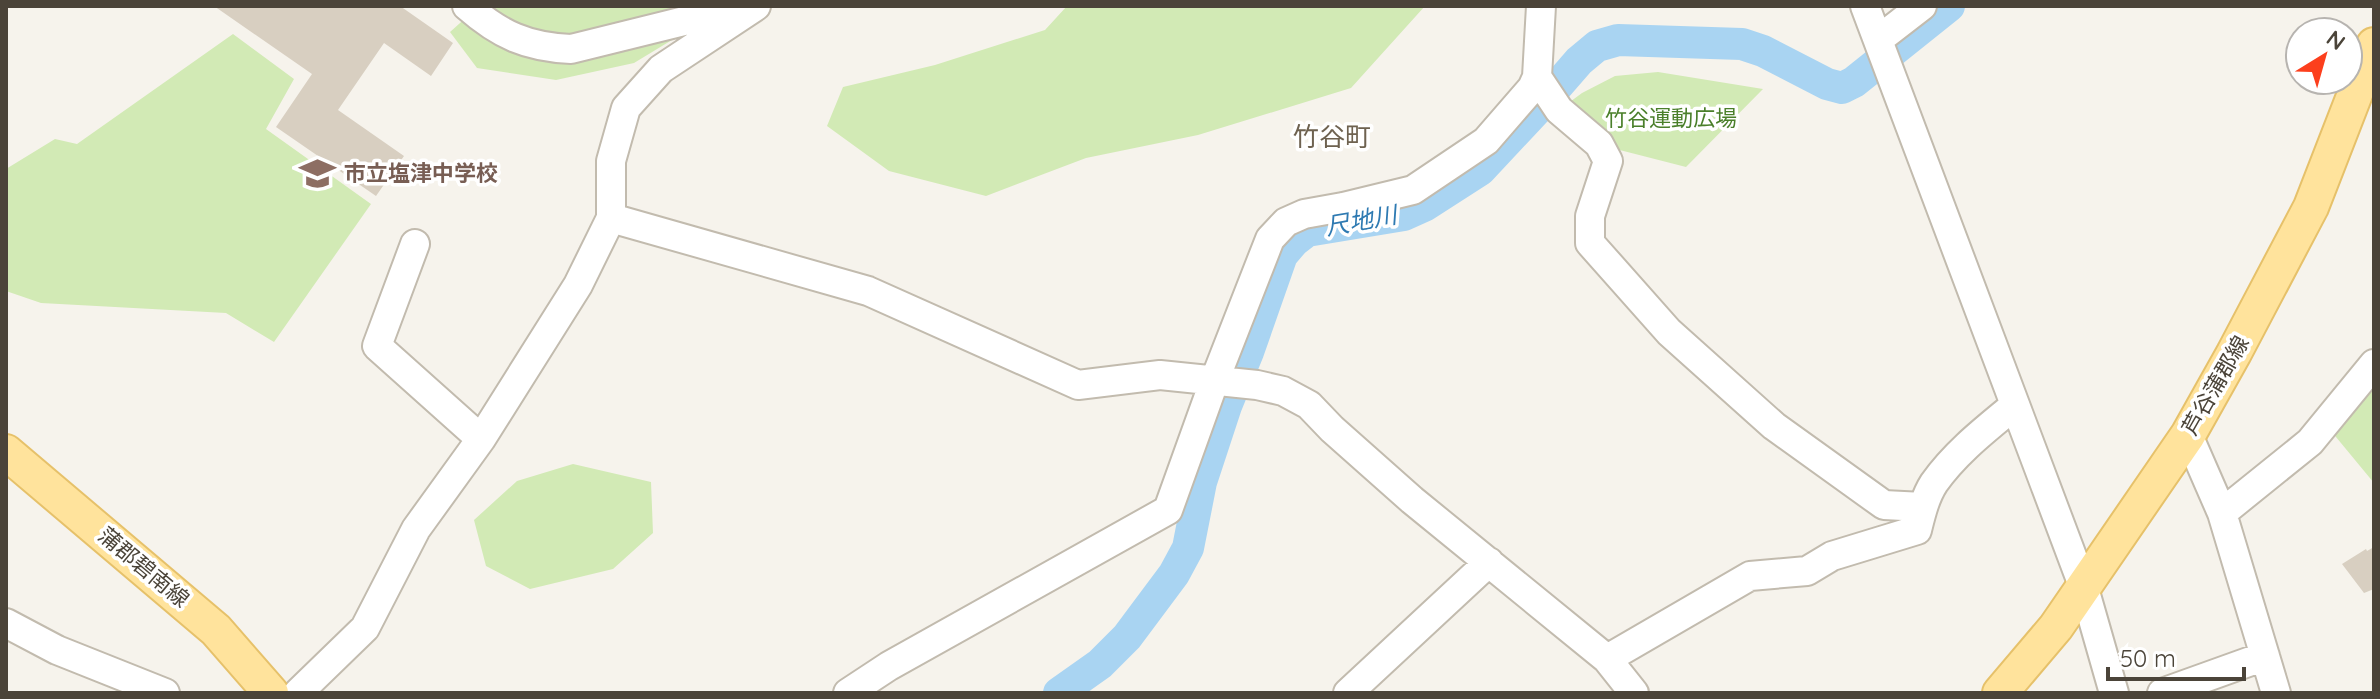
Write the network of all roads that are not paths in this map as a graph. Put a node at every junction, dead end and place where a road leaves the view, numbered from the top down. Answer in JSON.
{"nodes":[{"id":1,"x":467,"y":6,"type":"edge"},
{"id":2,"x":746,"y":6,"type":"edge"},
{"id":3,"x":756,"y":6,"type":"edge"},
{"id":4,"x":1541,"y":6,"type":"edge"},
{"id":5,"x":1865,"y":6,"type":"edge"},
{"id":6,"x":1922,"y":6,"type":"edge"},
{"id":7,"x":1879,"y":43,"type":"junction"},
{"id":8,"x":2374,"y":45,"type":"edge"},
{"id":9,"x":1544,"y":87,"type":"junction"},
{"id":10,"x":611,"y":218,"type":"junction"},
{"id":11,"x":415,"y":244,"type":"dead end"},
{"id":12,"x":2374,"y":364,"type":"edge"},
{"id":13,"x":1226,"y":383,"type":"junction"},
{"id":14,"x":2015,"y":405,"type":"junction"},
{"id":15,"x":2188,"y":435,"type":"junction"},
{"id":16,"x":481,"y":439,"type":"junction"},
{"id":17,"x":6,"y":452,"type":"edge"},
{"id":18,"x":6,"y":478,"type":"edge"},
{"id":19,"x":1923,"y":507,"type":"junction"},
{"id":20,"x":2222,"y":513,"type":"junction"},
{"id":21,"x":1489,"y":562,"type":"junction"},
{"id":22,"x":2084,"y":588,"type":"junction"},
{"id":23,"x":6,"y":623,"type":"edge"},
{"id":24,"x":2265,"y":656,"type":"junction"},
{"id":25,"x":1607,"y":659,"type":"junction"},
{"id":26,"x":297,"y":692,"type":"edge"},
{"id":27,"x":165,"y":693,"type":"edge"},
{"id":28,"x":244,"y":693,"type":"edge"},
{"id":29,"x":848,"y":693,"type":"edge"},
{"id":30,"x":1348,"y":693,"type":"edge"},
{"id":31,"x":1634,"y":693,"type":"edge"},
{"id":32,"x":2000,"y":693,"type":"edge"},
{"id":33,"x":2114,"y":693,"type":"edge"},
{"id":34,"x":2162,"y":693,"type":"edge"},
{"id":35,"x":2276,"y":693,"type":"edge"}],
"edges":[{"from":1,"to":2,"type":"street"},
{"from":3,"to":10,"type":"street"},
{"from":4,"to":9,"type":"street"},
{"from":5,"to":7,"type":"street"},
{"from":6,"to":7,"type":"street"},
{"from":7,"to":14,"type":"street"},
{"from":8,"to":15,"type":"main road","name":"芦谷蒲郡線"},
{"from":9,"to":13,"type":"street"},
{"from":9,"to":19,"type":"street"},
{"from":10,"to":13,"type":"street"},
{"from":10,"to":16,"type":"street"},
{"from":11,"to":16,"type":"street"},
{"from":12,"to":20,"type":"street"},
{"from":13,"to":21,"type":"street"},
{"from":13,"to":29,"type":"street"},
{"from":14,"to":19,"type":"street"},
{"from":14,"to":22,"type":"street"},
{"from":15,"to":20,"type":"street"},
{"from":15,"to":22,"type":"main road","name":"芦谷蒲郡線"},
{"from":16,"to":26,"type":"street"},
{"from":17,"to":26,"type":"main road","name":"蒲郡碧南線"},
{"from":18,"to":28,"type":"main road","name":"蒲郡碧南線"},
{"from":19,"to":25,"type":"street"},
{"from":20,"to":24,"type":"street"},
{"from":21,"to":25,"type":"street"},
{"from":21,"to":30,"type":"street"},
{"from":22,"to":32,"type":"main road","name":"芦谷蒲郡線"},
{"from":22,"to":33,"type":"street"},
{"from":23,"to":27,"type":"street"},
{"from":24,"to":34,"type":"street"},
{"from":24,"to":35,"type":"street"},
{"from":25,"to":31,"type":"street"}]}
